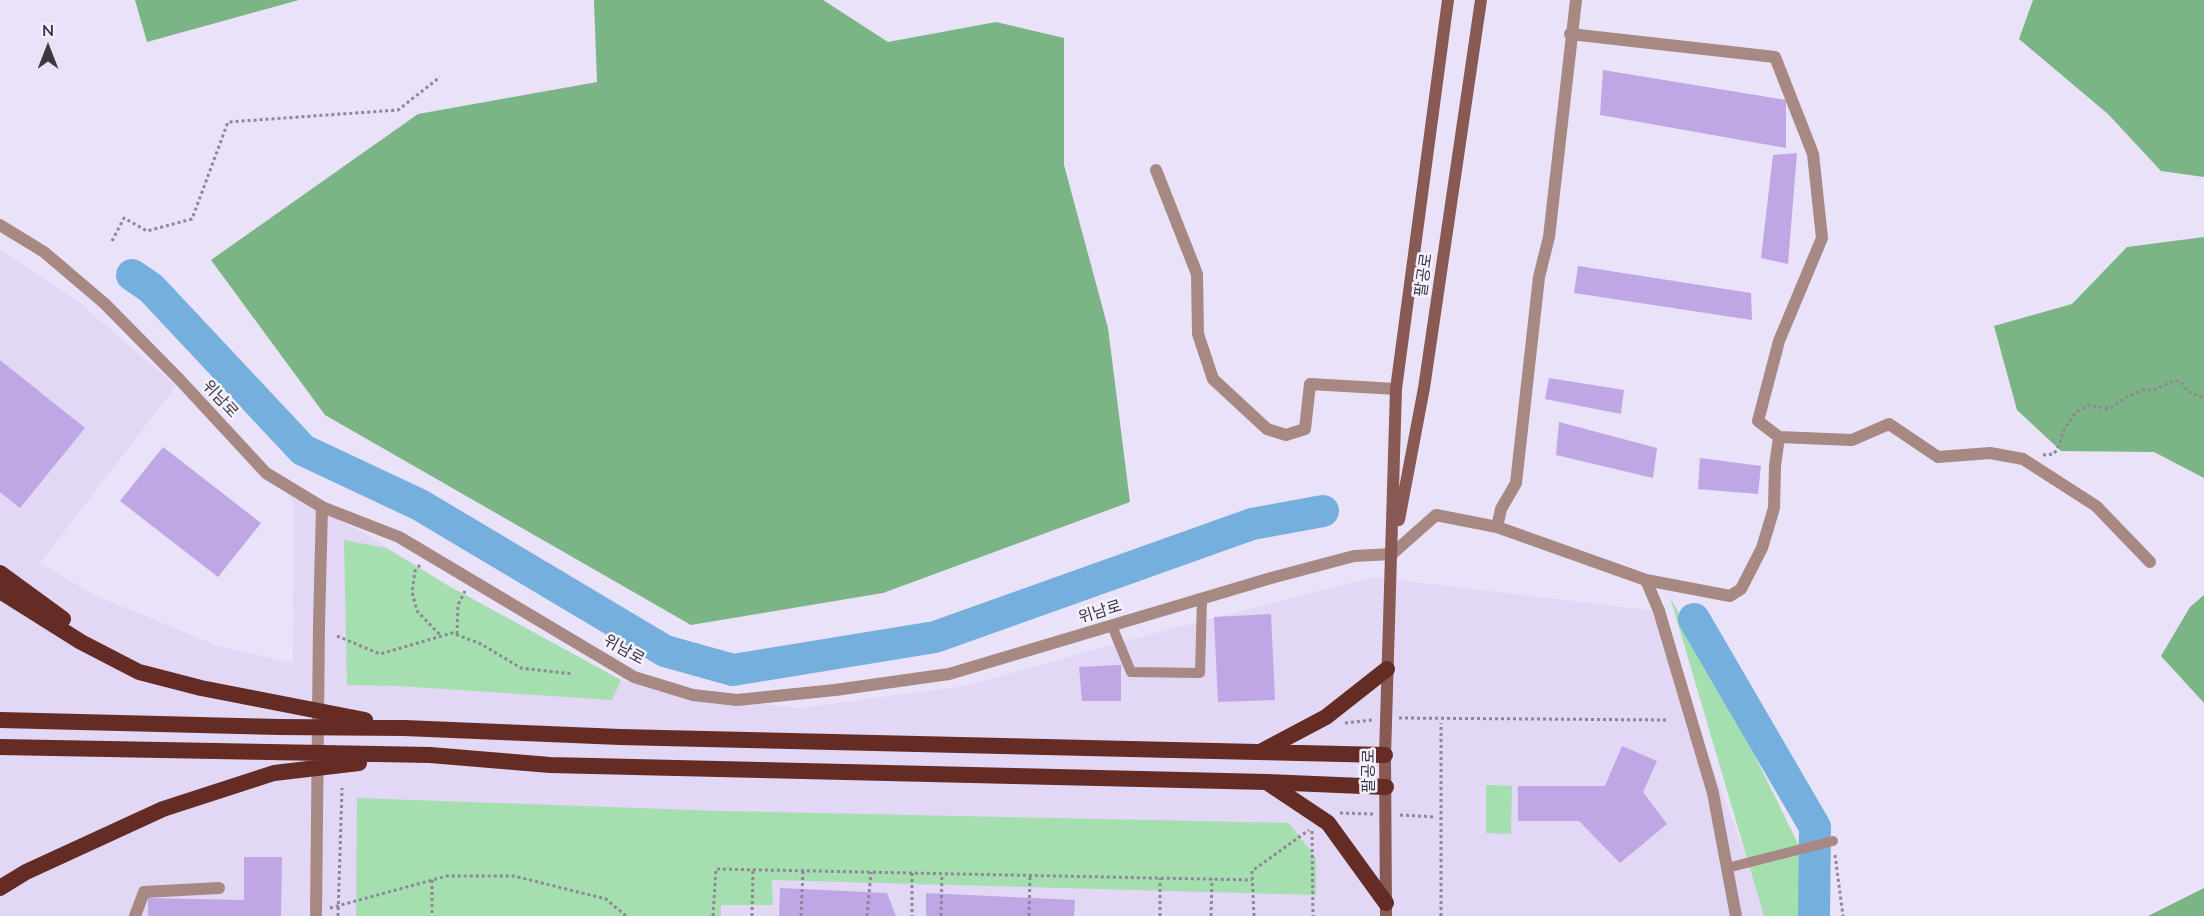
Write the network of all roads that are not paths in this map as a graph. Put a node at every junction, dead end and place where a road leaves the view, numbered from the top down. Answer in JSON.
{"nodes":[{"id":1,"x":1448,"y":0,"type":"edge"},
{"id":2,"x":1481,"y":0,"type":"edge"},
{"id":3,"x":1576,"y":0,"type":"edge"},
{"id":4,"x":1570,"y":34,"type":"junction"},
{"id":5,"x":1156,"y":170,"type":"dead end"},
{"id":6,"x":0,"y":225,"type":"edge"},
{"id":7,"x":1396,"y":389,"type":"junction"},
{"id":8,"x":1779,"y":436,"type":"junction"},
{"id":9,"x":322,"y":507,"type":"junction"},
{"id":10,"x":1497,"y":527,"type":"junction"},
{"id":11,"x":1392,"y":554,"type":"junction"},
{"id":12,"x":2150,"y":562,"type":"dead end"},
{"id":13,"x":0,"y":573,"type":"edge"},
{"id":14,"x":1646,"y":580,"type":"junction"},
{"id":15,"x":0,"y":591,"type":"edge"},
{"id":16,"x":1202,"y":599,"type":"junction"},
{"id":17,"x":1112,"y":626,"type":"junction"},
{"id":18,"x":124,"y":664,"type":"junction"},
{"id":19,"x":1387,"y":669,"type":"junction"},
{"id":20,"x":0,"y":720,"type":"edge"},
{"id":21,"x":404,"y":728,"type":"junction"},
{"id":22,"x":0,"y":747,"type":"edge"},
{"id":23,"x":1259,"y":752,"type":"junction"},
{"id":24,"x":430,"y":755,"type":"junction"},
{"id":25,"x":1385,"y":755,"type":"junction"},
{"id":26,"x":1267,"y":782,"type":"junction"},
{"id":27,"x":1386,"y":787,"type":"junction"},
{"id":28,"x":1833,"y":841,"type":"road end"},
{"id":29,"x":1727,"y":868,"type":"junction"},
{"id":30,"x":0,"y":888,"type":"edge"},
{"id":31,"x":219,"y":888,"type":"dead end"},
{"id":32,"x":1386,"y":910,"type":"edge"},
{"id":33,"x":316,"y":914,"type":"edge"},
{"id":34,"x":135,"y":916,"type":"edge"},
{"id":35,"x":1736,"y":916,"type":"edge"}],
"edges":[{"from":1,"to":7,"type":"main road","name":"팔공로"},
{"from":2,"to":11,"type":"main road","name":"팔공로"},
{"from":3,"to":4,"type":"street"},
{"from":4,"to":8,"type":"street"},
{"from":4,"to":10,"type":"street"},
{"from":5,"to":7,"type":"street"},
{"from":6,"to":9,"type":"street","name":"위남로"},
{"from":7,"to":11,"type":"main road","name":"팔공로"},
{"from":8,"to":12,"type":"street"},
{"from":8,"to":14,"type":"street"},
{"from":9,"to":17,"type":"street","name":"위남로"},
{"from":9,"to":33,"type":"street"},
{"from":10,"to":11,"type":"street"},
{"from":10,"to":14,"type":"street"},
{"from":11,"to":16,"type":"street","name":"위남로"},
{"from":11,"to":19,"type":"main road","name":"팔공로"},
{"from":13,"to":18,"type":"highway"},
{"from":14,"to":29,"type":"street"},
{"from":15,"to":18,"type":"highway"},
{"from":16,"to":17,"type":"street","name":"위남로"},
{"from":16,"to":17,"type":"lane"},
{"from":18,"to":21,"type":"highway"},
{"from":19,"to":23,"type":"highway"},
{"from":19,"to":25,"type":"main road","name":"팔공로"},
{"from":20,"to":21,"type":"highway"},
{"from":21,"to":23,"type":"highway"},
{"from":22,"to":24,"type":"highway"},
{"from":23,"to":25,"type":"highway"},
{"from":24,"to":26,"type":"highway"},
{"from":24,"to":30,"type":"highway"},
{"from":25,"to":27,"type":"main road","name":"팔공로"},
{"from":26,"to":27,"type":"highway"},
{"from":26,"to":32,"type":"highway"},
{"from":27,"to":32,"type":"main road","name":"팔공로"},
{"from":28,"to":29,"type":"lane"},
{"from":29,"to":35,"type":"street"},
{"from":31,"to":34,"type":"street"}]}
